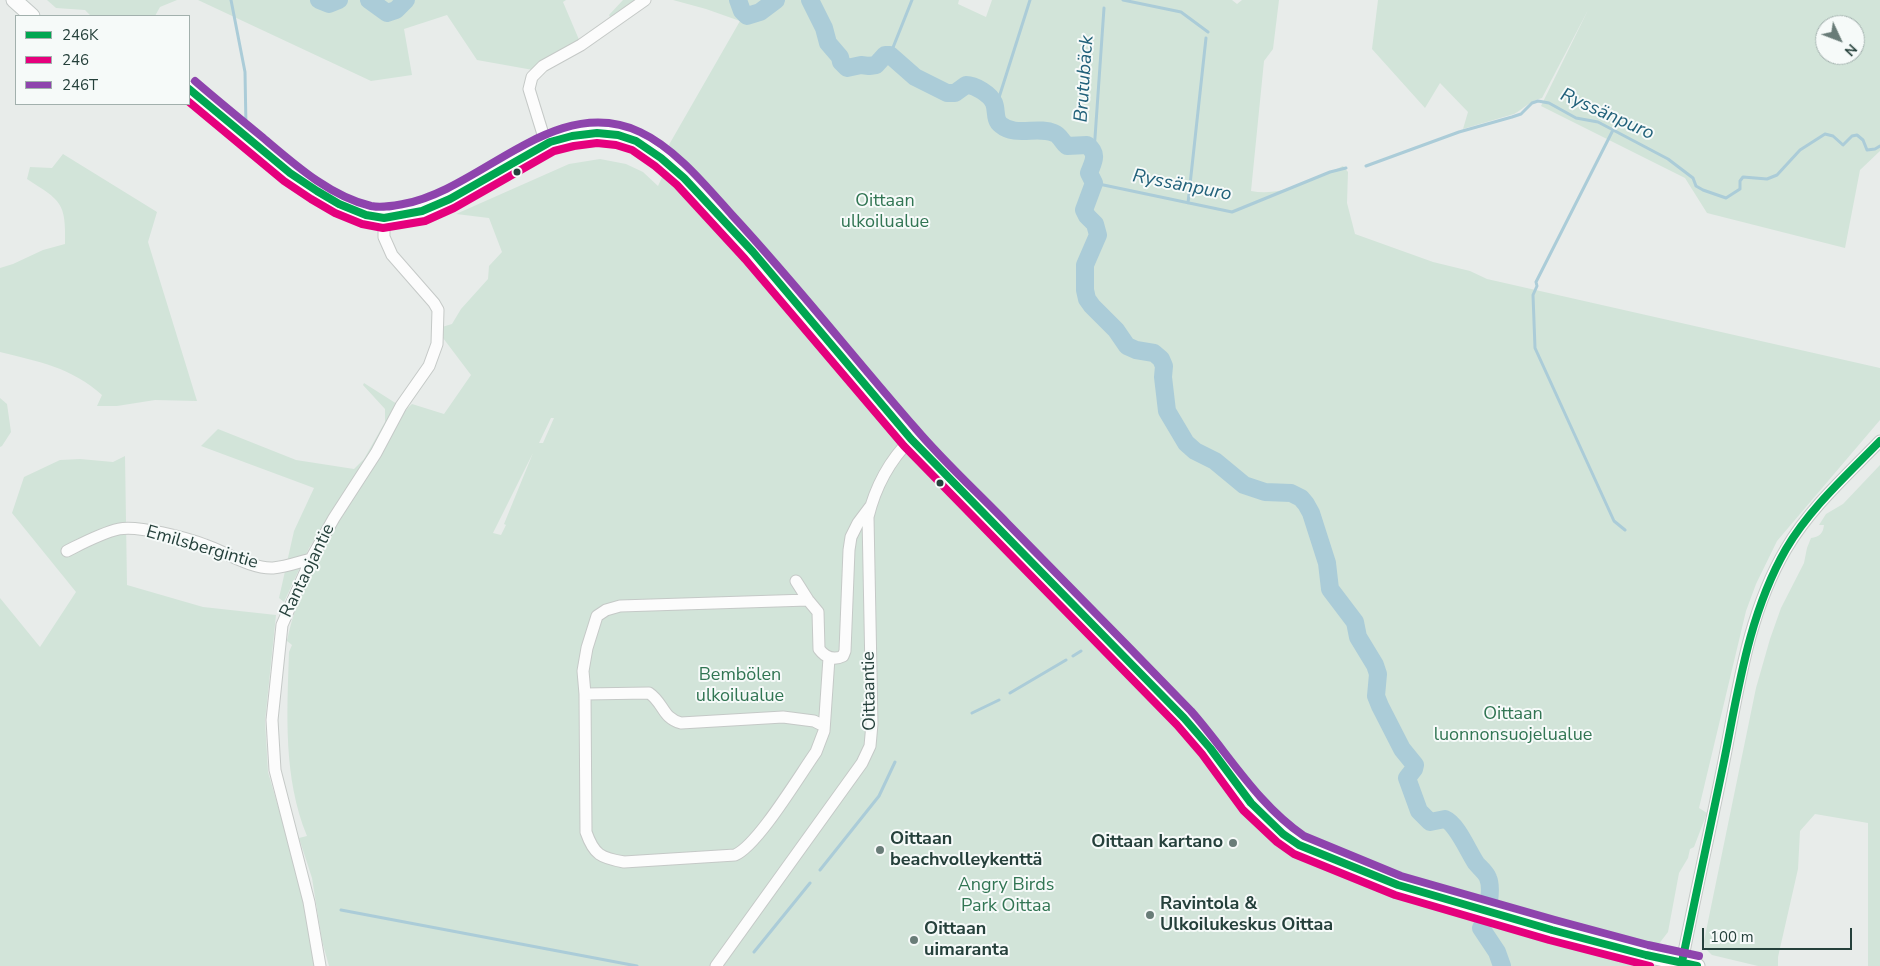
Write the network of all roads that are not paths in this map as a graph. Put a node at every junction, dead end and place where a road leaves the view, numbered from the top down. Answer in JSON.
{"nodes":[{"id":1,"x":14,"y":0,"type":"edge"},
{"id":2,"x":645,"y":0,"type":"edge"},
{"id":3,"x":31,"y":15,"type":"edge"},
{"id":4,"x":190,"y":90,"type":"edge"},
{"id":5,"x":546,"y":144,"type":"junction"},
{"id":6,"x":384,"y":218,"type":"junction"},
{"id":7,"x":911,"y":439,"type":"junction"},
{"id":8,"x":1880,"y":441,"type":"edge"},
{"id":9,"x":871,"y":506,"type":"junction"},
{"id":10,"x":67,"y":551,"type":"dead end"},
{"id":11,"x":311,"y":559,"type":"junction"},
{"id":12,"x":796,"y":581,"type":"dead end"},
{"id":13,"x":808,"y":600,"type":"junction"},
{"id":14,"x":829,"y":658,"type":"junction"},
{"id":15,"x":585,"y":694,"type":"junction"},
{"id":16,"x":824,"y":726,"type":"junction"},
{"id":17,"x":1682,"y":962,"type":"junction"},
{"id":18,"x":320,"y":966,"type":"edge"},
{"id":19,"x":716,"y":966,"type":"edge"},
{"id":20,"x":1697,"y":966,"type":"edge"}],
"edges":[{"from":1,"to":3,"type":"main road"},
{"from":2,"to":5,"type":"street"},
{"from":4,"to":6,"type":"main road"},
{"from":5,"to":6,"type":"main road"},
{"from":5,"to":7,"type":"main road"},
{"from":6,"to":11,"type":"street","name":"Rantaojantie"},
{"from":7,"to":9,"type":"street","name":"Oittaantie"},
{"from":7,"to":17,"type":"main road"},
{"from":8,"to":17,"type":"street"},
{"from":9,"to":14,"type":"street"},
{"from":9,"to":19,"type":"street","name":"Oittaantie"},
{"from":10,"to":11,"type":"street","name":"Emilsbergintie"},
{"from":11,"to":18,"type":"street","name":"Rantaojantie"},
{"from":12,"to":13,"type":"street"},
{"from":13,"to":14,"type":"street"},
{"from":13,"to":15,"type":"street"},
{"from":14,"to":16,"type":"street"},
{"from":15,"to":16,"type":"street"},
{"from":15,"to":16,"type":"street"},
{"from":17,"to":20,"type":"main road"}]}
